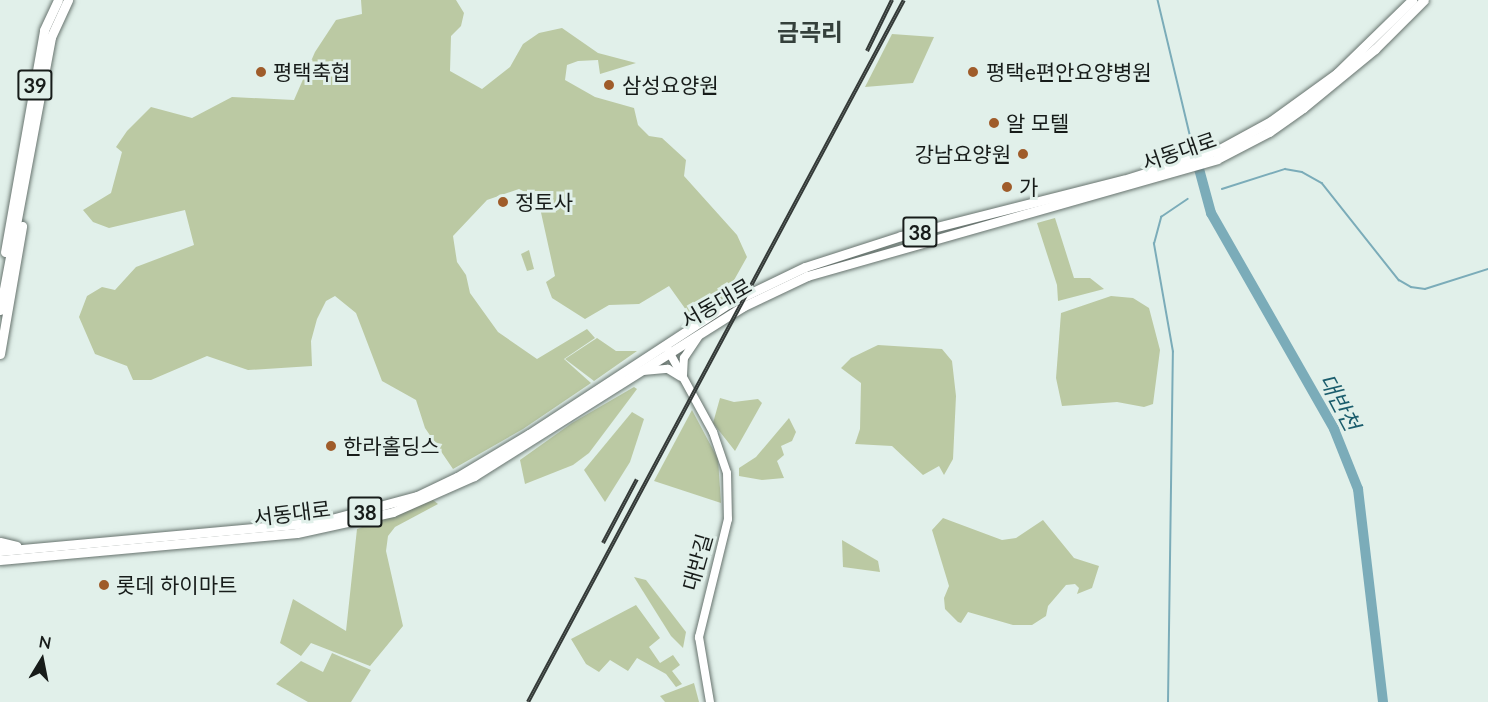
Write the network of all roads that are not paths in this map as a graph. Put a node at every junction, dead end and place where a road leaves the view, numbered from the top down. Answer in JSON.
{"nodes":[{"id":1,"x":58,"y":0,"type":"edge"},
{"id":2,"x":68,"y":0,"type":"edge"},
{"id":3,"x":1412,"y":0,"type":"edge"},
{"id":4,"x":1424,"y":0,"type":"edge"},
{"id":5,"x":35,"y":138,"type":"junction"},
{"id":6,"x":1204,"y":159,"type":"junction"},
{"id":7,"x":1192,"y":164,"type":"junction"},
{"id":8,"x":19,"y":171,"type":"junction"},
{"id":9,"x":0,"y":244,"type":"edge"},
{"id":10,"x":0,"y":280,"type":"edge"},
{"id":11,"x":0,"y":310,"type":"edge"},
{"id":12,"x":703,"y":331,"type":"junction"},
{"id":13,"x":666,"y":349,"type":"junction"},
{"id":14,"x":0,"y":354,"type":"edge"},
{"id":15,"x":639,"y":371,"type":"junction"},
{"id":16,"x":682,"y":377,"type":"junction"},
{"id":17,"x":0,"y":542,"type":"edge"},
{"id":18,"x":25,"y":548,"type":"junction"},
{"id":19,"x":1,"y":558,"type":"edge"},
{"id":20,"x":710,"y":702,"type":"edge"}],
"edges":[{"from":1,"to":8,"type":"main road","number":"39"},
{"from":2,"to":5,"type":"main road","number":"39"},
{"from":3,"to":6,"type":"main road","name":"서동대로","number":"38"},
{"from":4,"to":6,"type":"main road","name":"서동대로","number":"38"},
{"from":5,"to":11,"type":"main road","number":"39"},
{"from":5,"to":14,"type":"main road"},
{"from":6,"to":7,"type":"main road","name":"서동대로","number":"38"},
{"from":7,"to":12,"type":"main road","name":"서동대로","number":"38"},
{"from":7,"to":13,"type":"main road","name":"서동대로","number":"38"},
{"from":8,"to":9,"type":"main road"},
{"from":8,"to":10,"type":"main road","number":"39"},
{"from":12,"to":13,"type":"main road","name":"서동대로","number":"38"},
{"from":12,"to":16,"type":"street"},
{"from":13,"to":15,"type":"main road","name":"서동대로","number":"38"},
{"from":13,"to":16,"type":"street","name":"대반길"},
{"from":13,"to":18,"type":"main road","name":"서동대로","number":"38"},
{"from":15,"to":16,"type":"street"},
{"from":15,"to":19,"type":"main road","name":"서동대로","number":"38"},
{"from":16,"to":20,"type":"street","name":"대반길"},
{"from":17,"to":18,"type":"main road"},
{"from":18,"to":19,"type":"main road","name":"서동대로","number":"38"}]}
